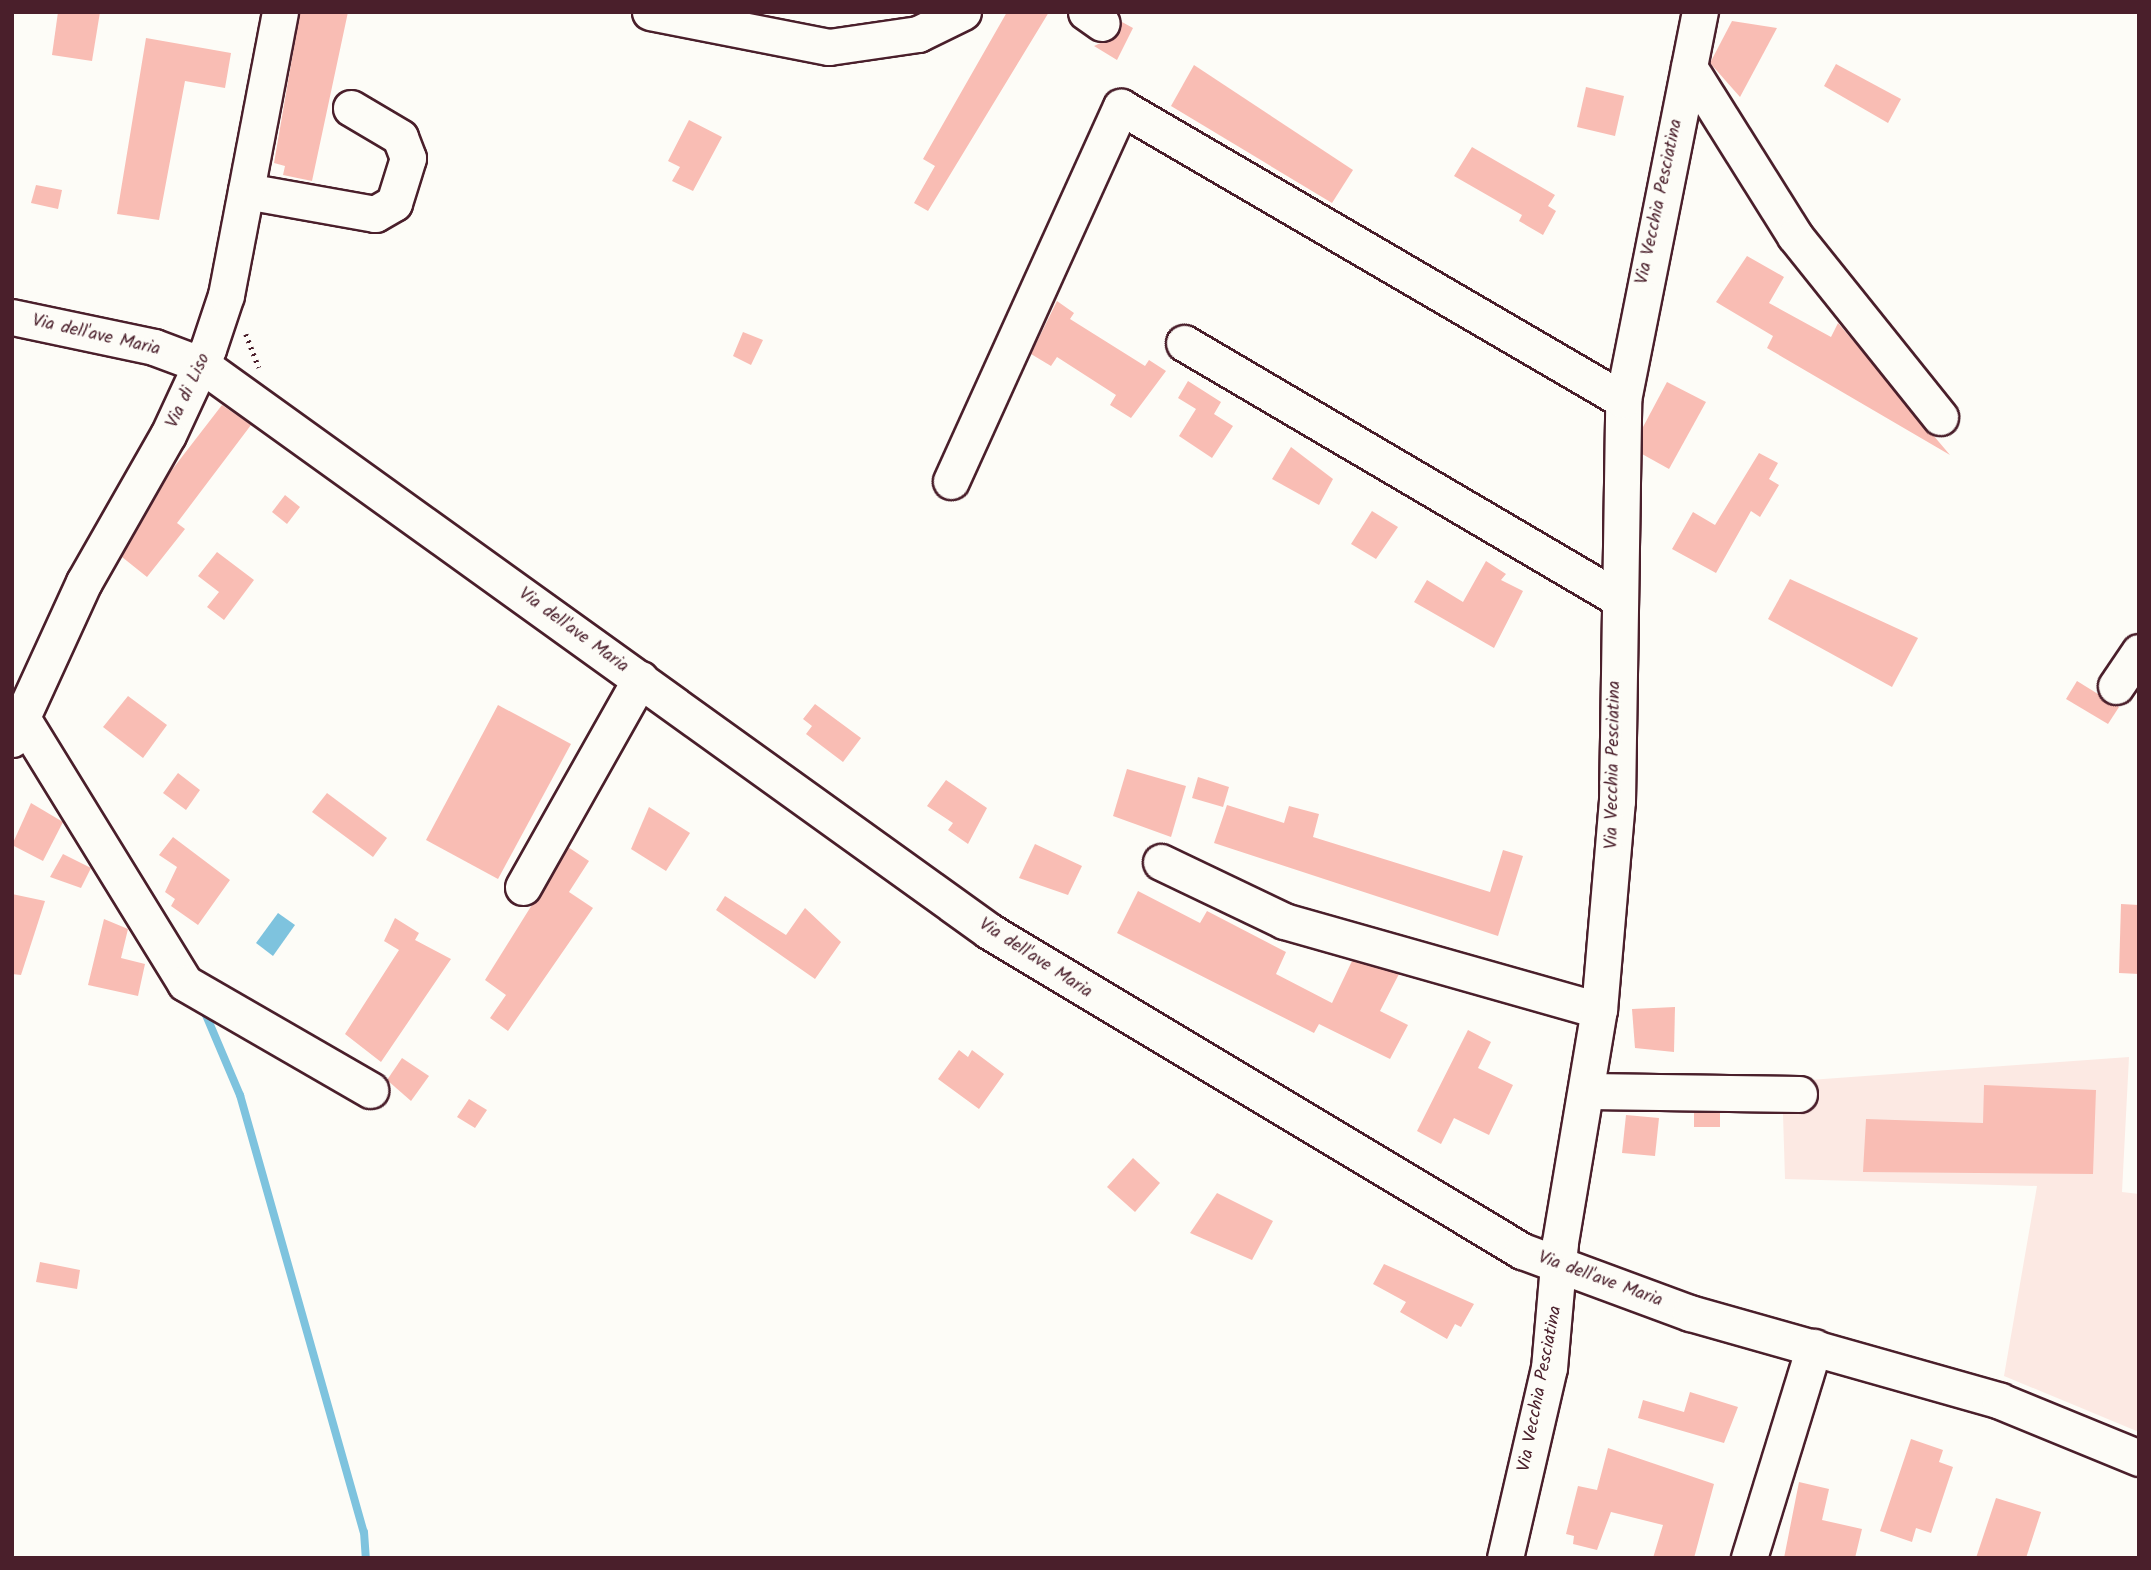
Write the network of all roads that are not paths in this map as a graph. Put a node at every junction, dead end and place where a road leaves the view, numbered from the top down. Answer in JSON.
{"nodes":[{"id":1,"x":281,"y":12,"type":"edge"},
{"id":2,"x":650,"y":12,"type":"edge"},
{"id":3,"x":963,"y":12,"type":"edge"},
{"id":4,"x":1700,"y":12,"type":"edge"},
{"id":5,"x":1689,"y":66,"type":"junction"},
{"id":6,"x":351,"y":108,"type":"dead end"},
{"id":7,"x":246,"y":191,"type":"junction"},
{"id":8,"x":12,"y":317,"type":"edge"},
{"id":9,"x":1184,"y":343,"type":"dead end"},
{"id":10,"x":202,"y":365,"type":"junction"},
{"id":11,"x":1623,"y":400,"type":"junction"},
{"id":12,"x":1940,"y":417,"type":"dead end"},
{"id":13,"x":951,"y":481,"type":"dead end"},
{"id":14,"x":1616,"y":597,"type":"junction"},
{"id":15,"x":2139,"y":652,"type":"edge"},
{"id":16,"x":640,"y":679,"type":"junction"},
{"id":17,"x":2116,"y":686,"type":"dead end"},
{"id":18,"x":17,"y":729,"type":"edge"},
{"id":19,"x":1161,"y":862,"type":"dead end"},
{"id":20,"x":523,"y":887,"type":"dead end"},
{"id":21,"x":1599,"y":1010,"type":"junction"},
{"id":22,"x":370,"y":1090,"type":"dead end"},
{"id":23,"x":1589,"y":1091,"type":"junction"},
{"id":24,"x":1800,"y":1094,"type":"dead end"},
{"id":25,"x":1559,"y":1269,"type":"junction"},
{"id":26,"x":1814,"y":1347,"type":"junction"},
{"id":27,"x":2139,"y":1458,"type":"edge"},
{"id":28,"x":1504,"y":1558,"type":"edge"},
{"id":29,"x":1749,"y":1558,"type":"edge"}],
"edges":[{"from":1,"to":7,"type":"street","name":"Via di Liso"},
{"from":2,"to":3,"type":"street"},
{"from":4,"to":5,"type":"street","name":"Via Vecchia Pesciatina"},
{"from":5,"to":11,"type":"street","name":"Via Vecchia Pesciatina"},
{"from":5,"to":12,"type":"street"},
{"from":6,"to":7,"type":"street"},
{"from":7,"to":10,"type":"street","name":"Via di Liso"},
{"from":8,"to":10,"type":"street","name":"Via dell'ave Maria"},
{"from":9,"to":14,"type":"street"},
{"from":10,"to":16,"type":"street","name":"Via dell'ave Maria"},
{"from":10,"to":18,"type":"street","name":"Via di Liso"},
{"from":11,"to":13,"type":"street"},
{"from":11,"to":14,"type":"street","name":"Via Vecchia Pesciatina"},
{"from":14,"to":21,"type":"street","name":"Via Vecchia Pesciatina"},
{"from":15,"to":17,"type":"street"},
{"from":16,"to":20,"type":"street"},
{"from":16,"to":25,"type":"street","name":"Via dell'ave Maria"},
{"from":18,"to":22,"type":"street"},
{"from":19,"to":21,"type":"street"},
{"from":21,"to":23,"type":"street","name":"Via Vecchia Pesciatina"},
{"from":23,"to":24,"type":"street"},
{"from":23,"to":25,"type":"street","name":"Via Vecchia Pesciatina"},
{"from":25,"to":26,"type":"street","name":"Via dell'ave Maria"},
{"from":25,"to":28,"type":"street","name":"Via Vecchia Pesciatina"},
{"from":26,"to":27,"type":"street","name":"Via dell'ave Maria"},
{"from":26,"to":29,"type":"street"}]}
